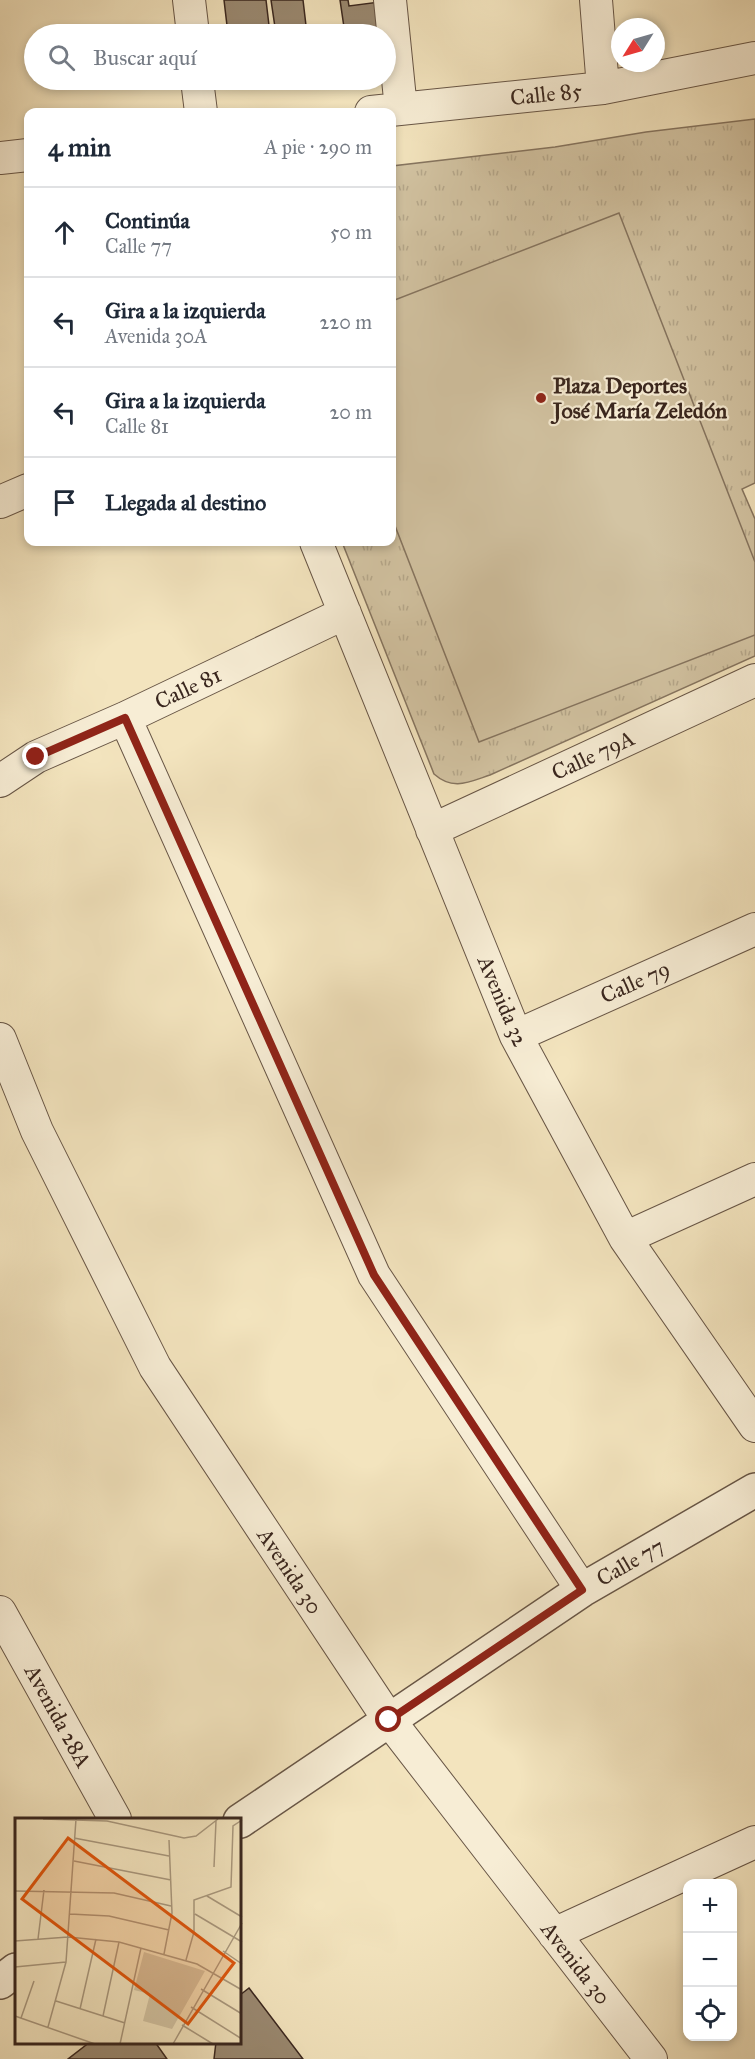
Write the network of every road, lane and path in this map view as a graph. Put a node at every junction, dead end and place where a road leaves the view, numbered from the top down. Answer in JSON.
{"nodes":[{"id":1,"x":189,"y":0,"type":"edge"},
{"id":2,"x":390,"y":0,"type":"edge"},
{"id":3,"x":596,"y":0,"type":"edge"},
{"id":4,"x":192,"y":24,"type":"edge"},
{"id":5,"x":392,"y":24,"type":"edge"},
{"id":6,"x":755,"y":58,"type":"edge"},
{"id":7,"x":396,"y":59,"type":"edge"},
{"id":8,"x":603,"y":88,"type":"junction"},
{"id":9,"x":198,"y":90,"type":"edge"},
{"id":10,"x":200,"y":108,"type":"edge"},
{"id":11,"x":401,"y":109,"type":"junction"},
{"id":12,"x":396,"y":110,"type":"edge"},
{"id":13,"x":24,"y":155,"type":"edge"},
{"id":14,"x":0,"y":158,"type":"edge"},
{"id":15,"x":24,"y":492,"type":"edge"},
{"id":16,"x":0,"y":502,"type":"edge"},
{"id":17,"x":318,"y":546,"type":"edge"},
{"id":18,"x":345,"y":613,"type":"junction"},
{"id":19,"x":755,"y":680,"type":"edge"},
{"id":20,"x":125,"y":718,"type":"junction"},
{"id":21,"x":0,"y":781,"type":"edge"},
{"id":22,"x":432,"y":830,"type":"junction"},
{"id":23,"x":755,"y":928,"type":"edge"},
{"id":24,"x":516,"y":1036,"type":"junction"},
{"id":25,"x":0,"y":1039,"type":"edge"},
{"id":26,"x":755,"y":1179,"type":"edge"},
{"id":27,"x":624,"y":1238,"type":"junction"},
{"id":28,"x":755,"y":1426,"type":"edge"},
{"id":29,"x":755,"y":1490,"type":"edge"},
{"id":30,"x":582,"y":1590,"type":"junction"},
{"id":31,"x":0,"y":1612,"type":"edge"},
{"id":32,"x":389,"y":1720,"type":"junction"},
{"id":33,"x":114,"y":1818,"type":"edge"},
{"id":34,"x":242,"y":1820,"type":"edge"},
{"id":35,"x":755,"y":1842,"type":"edge"},
{"id":36,"x":554,"y":1934,"type":"junction"},
{"id":37,"x":15,"y":1971,"type":"edge"},
{"id":38,"x":0,"y":1982,"type":"edge"},
{"id":39,"x":651,"y":2059,"type":"edge"}],
"edges":[{"from":1,"to":4,"type":"street"},
{"from":2,"to":5,"type":"street"},
{"from":3,"to":8,"type":"street"},
{"from":6,"to":8,"type":"street","name":"Calle 85"},
{"from":7,"to":11,"type":"street"},
{"from":8,"to":11,"type":"street","name":"Calle 85"},
{"from":9,"to":10,"type":"street"},
{"from":11,"to":12,"type":"street","name":"Calle 85"},
{"from":13,"to":14,"type":"street"},
{"from":15,"to":16,"type":"street"},
{"from":17,"to":18,"type":"street","name":"Avenida 32"},
{"from":18,"to":20,"type":"street","name":"Calle 81"},
{"from":18,"to":22,"type":"street","name":"Avenida 32"},
{"from":19,"to":22,"type":"street","name":"Calle 79A"},
{"from":20,"to":21,"type":"street","name":"Calle 81"},
{"from":20,"to":30,"type":"street"},
{"from":22,"to":24,"type":"street","name":"Avenida 32"},
{"from":23,"to":24,"type":"street","name":"Calle 79"},
{"from":24,"to":27,"type":"street","name":"Avenida 32"},
{"from":25,"to":32,"type":"street","name":"Avenida 30"},
{"from":26,"to":27,"type":"street"},
{"from":27,"to":28,"type":"street","name":"Avenida 32"},
{"from":29,"to":30,"type":"street","name":"Calle 77"},
{"from":30,"to":32,"type":"street","name":"Calle 77"},
{"from":31,"to":33,"type":"street","name":"Avenida 28A"},
{"from":32,"to":34,"type":"street","name":"Calle 77"},
{"from":32,"to":36,"type":"street","name":"Avenida 30"},
{"from":35,"to":36,"type":"street"},
{"from":36,"to":39,"type":"street","name":"Avenida 30"},
{"from":37,"to":38,"type":"street"}]}
